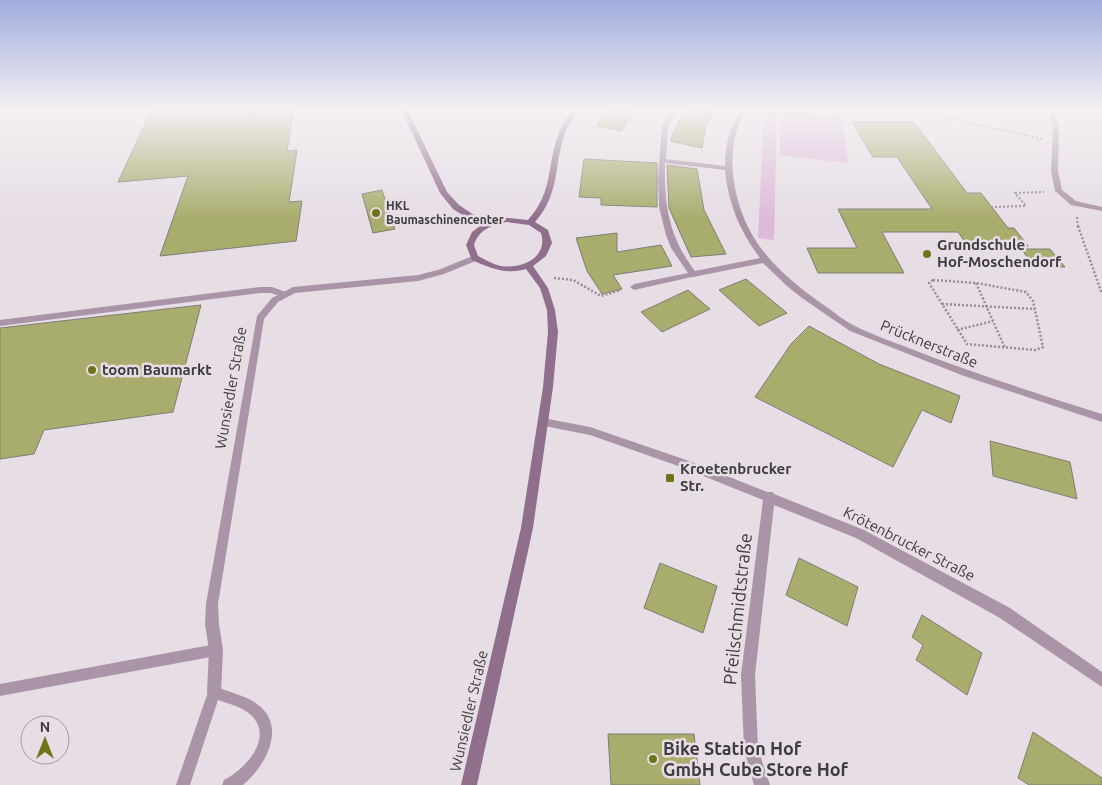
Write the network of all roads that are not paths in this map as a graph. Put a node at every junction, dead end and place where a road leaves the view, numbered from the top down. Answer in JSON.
{"nodes":[{"id":1,"x":421,"y":146,"type":"edge"},
{"id":2,"x":557,"y":146,"type":"edge"},
{"id":3,"x":663,"y":146,"type":"edge"},
{"id":4,"x":730,"y":146,"type":"edge"},
{"id":5,"x":1057,"y":146,"type":"edge"},
{"id":6,"x":662,"y":161,"type":"junction"},
{"id":7,"x":728,"y":168,"type":"junction"},
{"id":8,"x":1102,"y":209,"type":"edge"},
{"id":9,"x":530,"y":223,"type":"junction"},
{"id":10,"x":485,"y":226,"type":"junction"},
{"id":11,"x":475,"y":258,"type":"junction"},
{"id":12,"x":764,"y":260,"type":"junction"},
{"id":13,"x":528,"y":266,"type":"junction"},
{"id":14,"x":693,"y":274,"type":"junction"},
{"id":15,"x":634,"y":287,"type":"road end"},
{"id":16,"x":283,"y":294,"type":"junction"},
{"id":17,"x":0,"y":323,"type":"edge"},
{"id":18,"x":1102,"y":418,"type":"edge"},
{"id":19,"x":543,"y":422,"type":"junction"},
{"id":20,"x":769,"y":496,"type":"junction"},
{"id":21,"x":216,"y":650,"type":"junction"},
{"id":22,"x":1102,"y":680,"type":"edge"},
{"id":23,"x":0,"y":690,"type":"edge"},
{"id":24,"x":214,"y":692,"type":"junction"},
{"id":25,"x":183,"y":785,"type":"edge"},
{"id":26,"x":229,"y":785,"type":"edge"},
{"id":27,"x":469,"y":785,"type":"edge"},
{"id":28,"x":762,"y":785,"type":"edge"}],
"edges":[{"from":1,"to":10,"type":"main road"},
{"from":2,"to":9,"type":"main road"},
{"from":3,"to":6,"type":"street"},
{"from":4,"to":7,"type":"street","name":"Prücknerstraße"},
{"from":5,"to":8,"type":"street"},
{"from":6,"to":7,"type":"street"},
{"from":6,"to":14,"type":"street"},
{"from":7,"to":12,"type":"street","name":"Prücknerstraße"},
{"from":9,"to":10,"type":"main road"},
{"from":9,"to":13,"type":"main road"},
{"from":10,"to":11,"type":"main road"},
{"from":11,"to":13,"type":"main road"},
{"from":11,"to":16,"type":"street","name":"Wunsiedler Straße"},
{"from":12,"to":14,"type":"street"},
{"from":12,"to":18,"type":"street","name":"Prücknerstraße"},
{"from":13,"to":19,"type":"main road","name":"Wunsiedler Straße"},
{"from":14,"to":15,"type":"lane"},
{"from":16,"to":17,"type":"lane"},
{"from":16,"to":21,"type":"street","name":"Wunsiedler Straße"},
{"from":19,"to":20,"type":"street","name":"Krötenbrucker Straße"},
{"from":19,"to":27,"type":"main road","name":"Wunsiedler Straße"},
{"from":20,"to":22,"type":"street","name":"Krötenbrucker Straße"},
{"from":20,"to":28,"type":"street","name":"Pfeilschmidtstraße"},
{"from":21,"to":23,"type":"lane"},
{"from":21,"to":24,"type":"street","name":"Wunsiedler Straße"},
{"from":24,"to":25,"type":"lane"},
{"from":24,"to":26,"type":"lane"}]}
